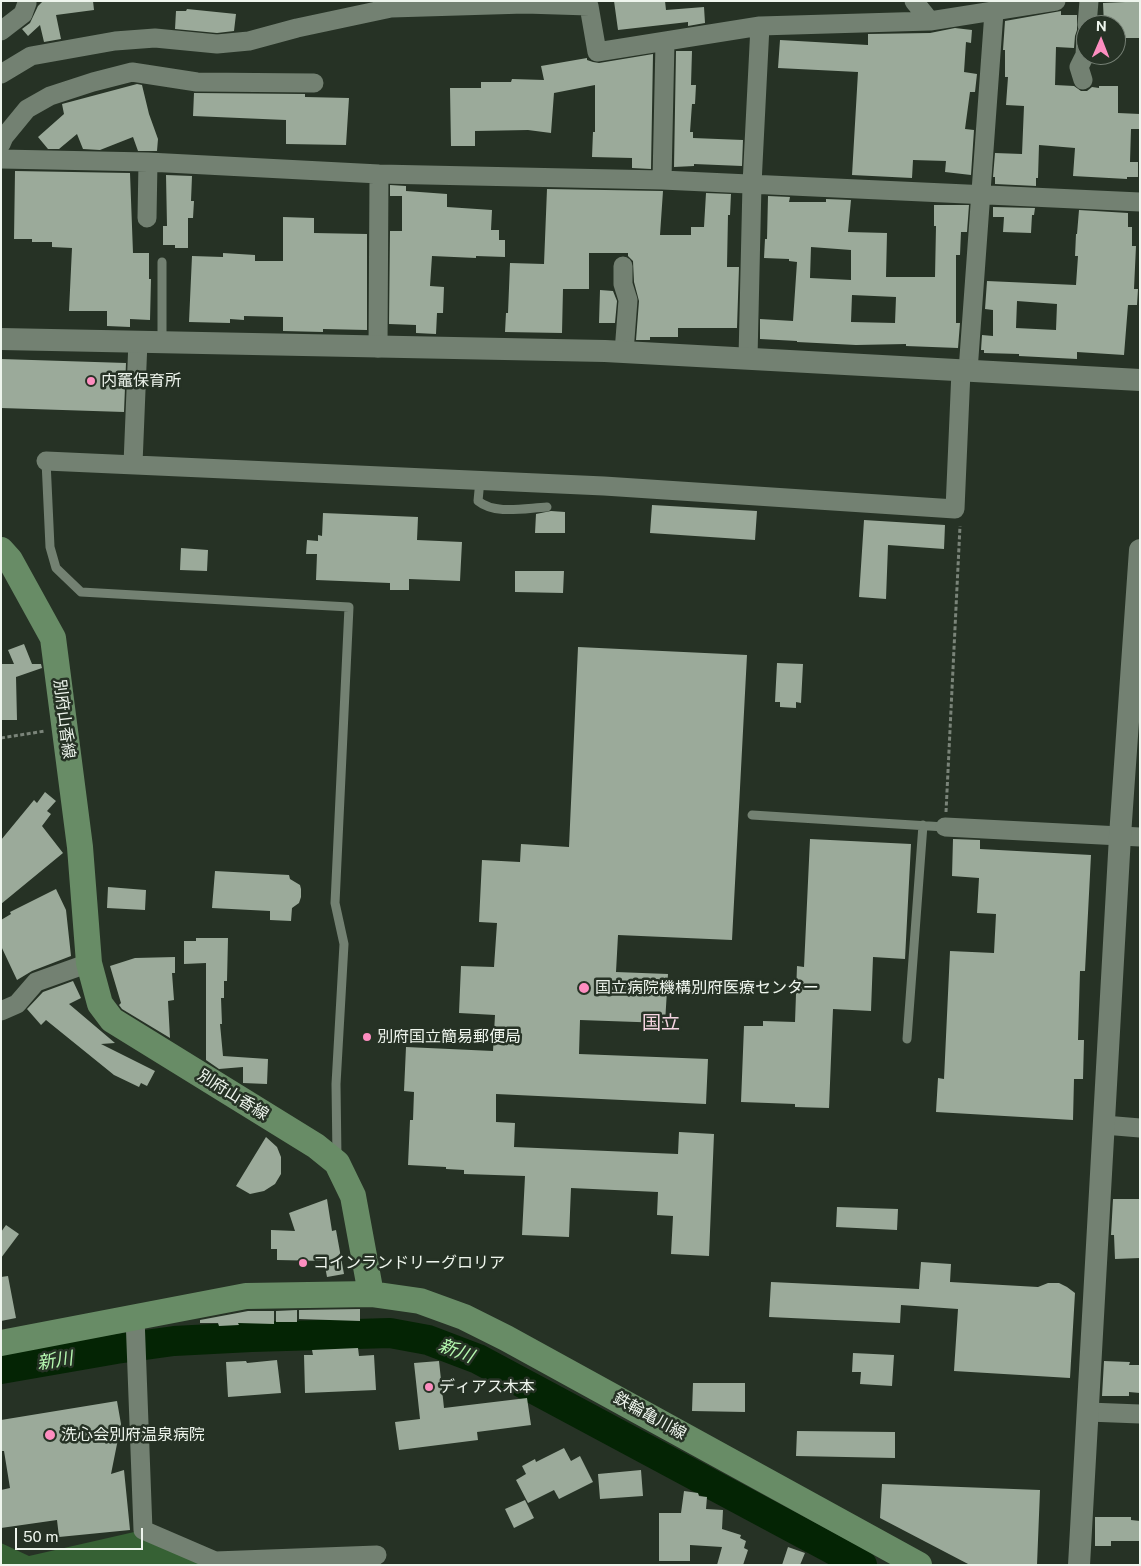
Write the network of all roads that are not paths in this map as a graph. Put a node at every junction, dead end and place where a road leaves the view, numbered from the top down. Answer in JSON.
{"nodes":[{"id":1,"x":914,"y":1,"type":"edge"},
{"id":2,"x":1056,"y":1,"type":"edge"},
{"id":3,"x":1089,"y":1,"type":"edge"},
{"id":4,"x":27,"y":3,"type":"dead end"},
{"id":5,"x":994,"y":12,"type":"junction"},
{"id":6,"x":1088,"y":15,"type":"edge"},
{"id":7,"x":930,"y":21,"type":"junction"},
{"id":8,"x":760,"y":26,"type":"junction"},
{"id":9,"x":1,"y":31,"type":"edge"},
{"id":10,"x":665,"y":42,"type":"junction"},
{"id":11,"x":5,"y":65,"type":"edge"},
{"id":12,"x":1080,"y":65,"type":"edge"},
{"id":13,"x":1083,"y":80,"type":"dead end"},
{"id":14,"x":314,"y":83,"type":"dead end"},
{"id":15,"x":1,"y":144,"type":"edge"},
{"id":16,"x":1,"y":160,"type":"edge"},
{"id":17,"x":148,"y":162,"type":"junction"},
{"id":18,"x":379,"y":174,"type":"junction"},
{"id":19,"x":662,"y":180,"type":"junction"},
{"id":20,"x":752,"y":184,"type":"junction"},
{"id":21,"x":981,"y":195,"type":"junction"},
{"id":22,"x":1140,"y":202,"type":"edge"},
{"id":23,"x":147,"y":218,"type":"dead end"},
{"id":24,"x":162,"y":262,"type":"dead end"},
{"id":25,"x":623,"y":266,"type":"dead end"},
{"id":26,"x":1,"y":339,"type":"edge"},
{"id":27,"x":138,"y":341,"type":"junction"},
{"id":28,"x":162,"y":342,"type":"junction"},
{"id":29,"x":378,"y":348,"type":"junction"},
{"id":30,"x":624,"y":352,"type":"junction"},
{"id":31,"x":748,"y":358,"type":"junction"},
{"id":32,"x":965,"y":371,"type":"junction"},
{"id":33,"x":1140,"y":380,"type":"edge"},
{"id":34,"x":46,"y":461,"type":"joint"},
{"id":35,"x":132,"y":464,"type":"junction"},
{"id":36,"x":480,"y":480,"type":"junction"},
{"id":37,"x":546,"y":506,"type":"dead end"},
{"id":38,"x":1,"y":550,"type":"edge"},
{"id":39,"x":1140,"y":550,"type":"edge"},
{"id":40,"x":1137,"y":622,"type":"edge"},
{"id":41,"x":752,"y":815,"type":"dead end"},
{"id":42,"x":923,"y":826,"type":"junction"},
{"id":43,"x":945,"y":827,"type":"joint"},
{"id":44,"x":1130,"y":836,"type":"edge"},
{"id":45,"x":89,"y":963,"type":"junction"},
{"id":46,"x":1,"y":1011,"type":"edge"},
{"id":47,"x":908,"y":1038,"type":"dead end"},
{"id":48,"x":1104,"y":1126,"type":"junction"},
{"id":49,"x":1140,"y":1128,"type":"edge"},
{"id":50,"x":337,"y":1164,"type":"junction"},
{"id":51,"x":371,"y":1294,"type":"junction"},
{"id":52,"x":135,"y":1317,"type":"junction"},
{"id":53,"x":1,"y":1343,"type":"edge"},
{"id":54,"x":1088,"y":1412,"type":"junction"},
{"id":55,"x":1140,"y":1414,"type":"edge"},
{"id":56,"x":377,"y":1555,"type":"dead end"},
{"id":57,"x":918,"y":1565,"type":"edge"},
{"id":58,"x":1079,"y":1565,"type":"edge"}],
"edges":[{"from":1,"to":7,"type":"street"},
{"from":2,"to":5,"type":"street"},
{"from":3,"to":6,"type":"street"},
{"from":4,"to":9,"type":"street"},
{"from":5,"to":7,"type":"street"},
{"from":5,"to":21,"type":"street"},
{"from":7,"to":8,"type":"street"},
{"from":8,"to":10,"type":"street"},
{"from":8,"to":20,"type":"street"},
{"from":10,"to":11,"type":"street"},
{"from":10,"to":19,"type":"street"},
{"from":12,"to":13,"type":"street"},
{"from":14,"to":15,"type":"street"},
{"from":16,"to":17,"type":"street"},
{"from":17,"to":18,"type":"street"},
{"from":17,"to":23,"type":"street"},
{"from":18,"to":19,"type":"street"},
{"from":18,"to":29,"type":"street"},
{"from":19,"to":20,"type":"street"},
{"from":20,"to":21,"type":"street"},
{"from":20,"to":31,"type":"street"},
{"from":21,"to":22,"type":"street"},
{"from":21,"to":32,"type":"street"},
{"from":24,"to":28,"type":"lane"},
{"from":25,"to":30,"type":"street"},
{"from":26,"to":27,"type":"street"},
{"from":27,"to":28,"type":"street"},
{"from":27,"to":35,"type":"street"},
{"from":28,"to":29,"type":"street"},
{"from":29,"to":30,"type":"street"},
{"from":30,"to":31,"type":"street"},
{"from":31,"to":32,"type":"street"},
{"from":32,"to":33,"type":"street"},
{"from":32,"to":36,"type":"street"},
{"from":34,"to":35,"type":"street"},
{"from":34,"to":50,"type":"lane"},
{"from":35,"to":36,"type":"street"},
{"from":36,"to":37,"type":"lane"},
{"from":38,"to":45,"type":"main road","name":"別府山香線"},
{"from":39,"to":40,"type":"street"},
{"from":40,"to":44,"type":"street"},
{"from":41,"to":42,"type":"lane"},
{"from":42,"to":43,"type":"lane"},
{"from":42,"to":47,"type":"lane"},
{"from":43,"to":44,"type":"street"},
{"from":44,"to":48,"type":"street"},
{"from":45,"to":46,"type":"street"},
{"from":45,"to":50,"type":"main road","name":"別府山香線"},
{"from":48,"to":49,"type":"street"},
{"from":48,"to":54,"type":"street"},
{"from":50,"to":51,"type":"main road","name":"別府山香線"},
{"from":51,"to":52,"type":"main road"},
{"from":51,"to":57,"type":"main road","name":"鉄輪亀川線"},
{"from":52,"to":53,"type":"main road"},
{"from":52,"to":56,"type":"street"},
{"from":54,"to":55,"type":"street"},
{"from":54,"to":58,"type":"street"}]}
